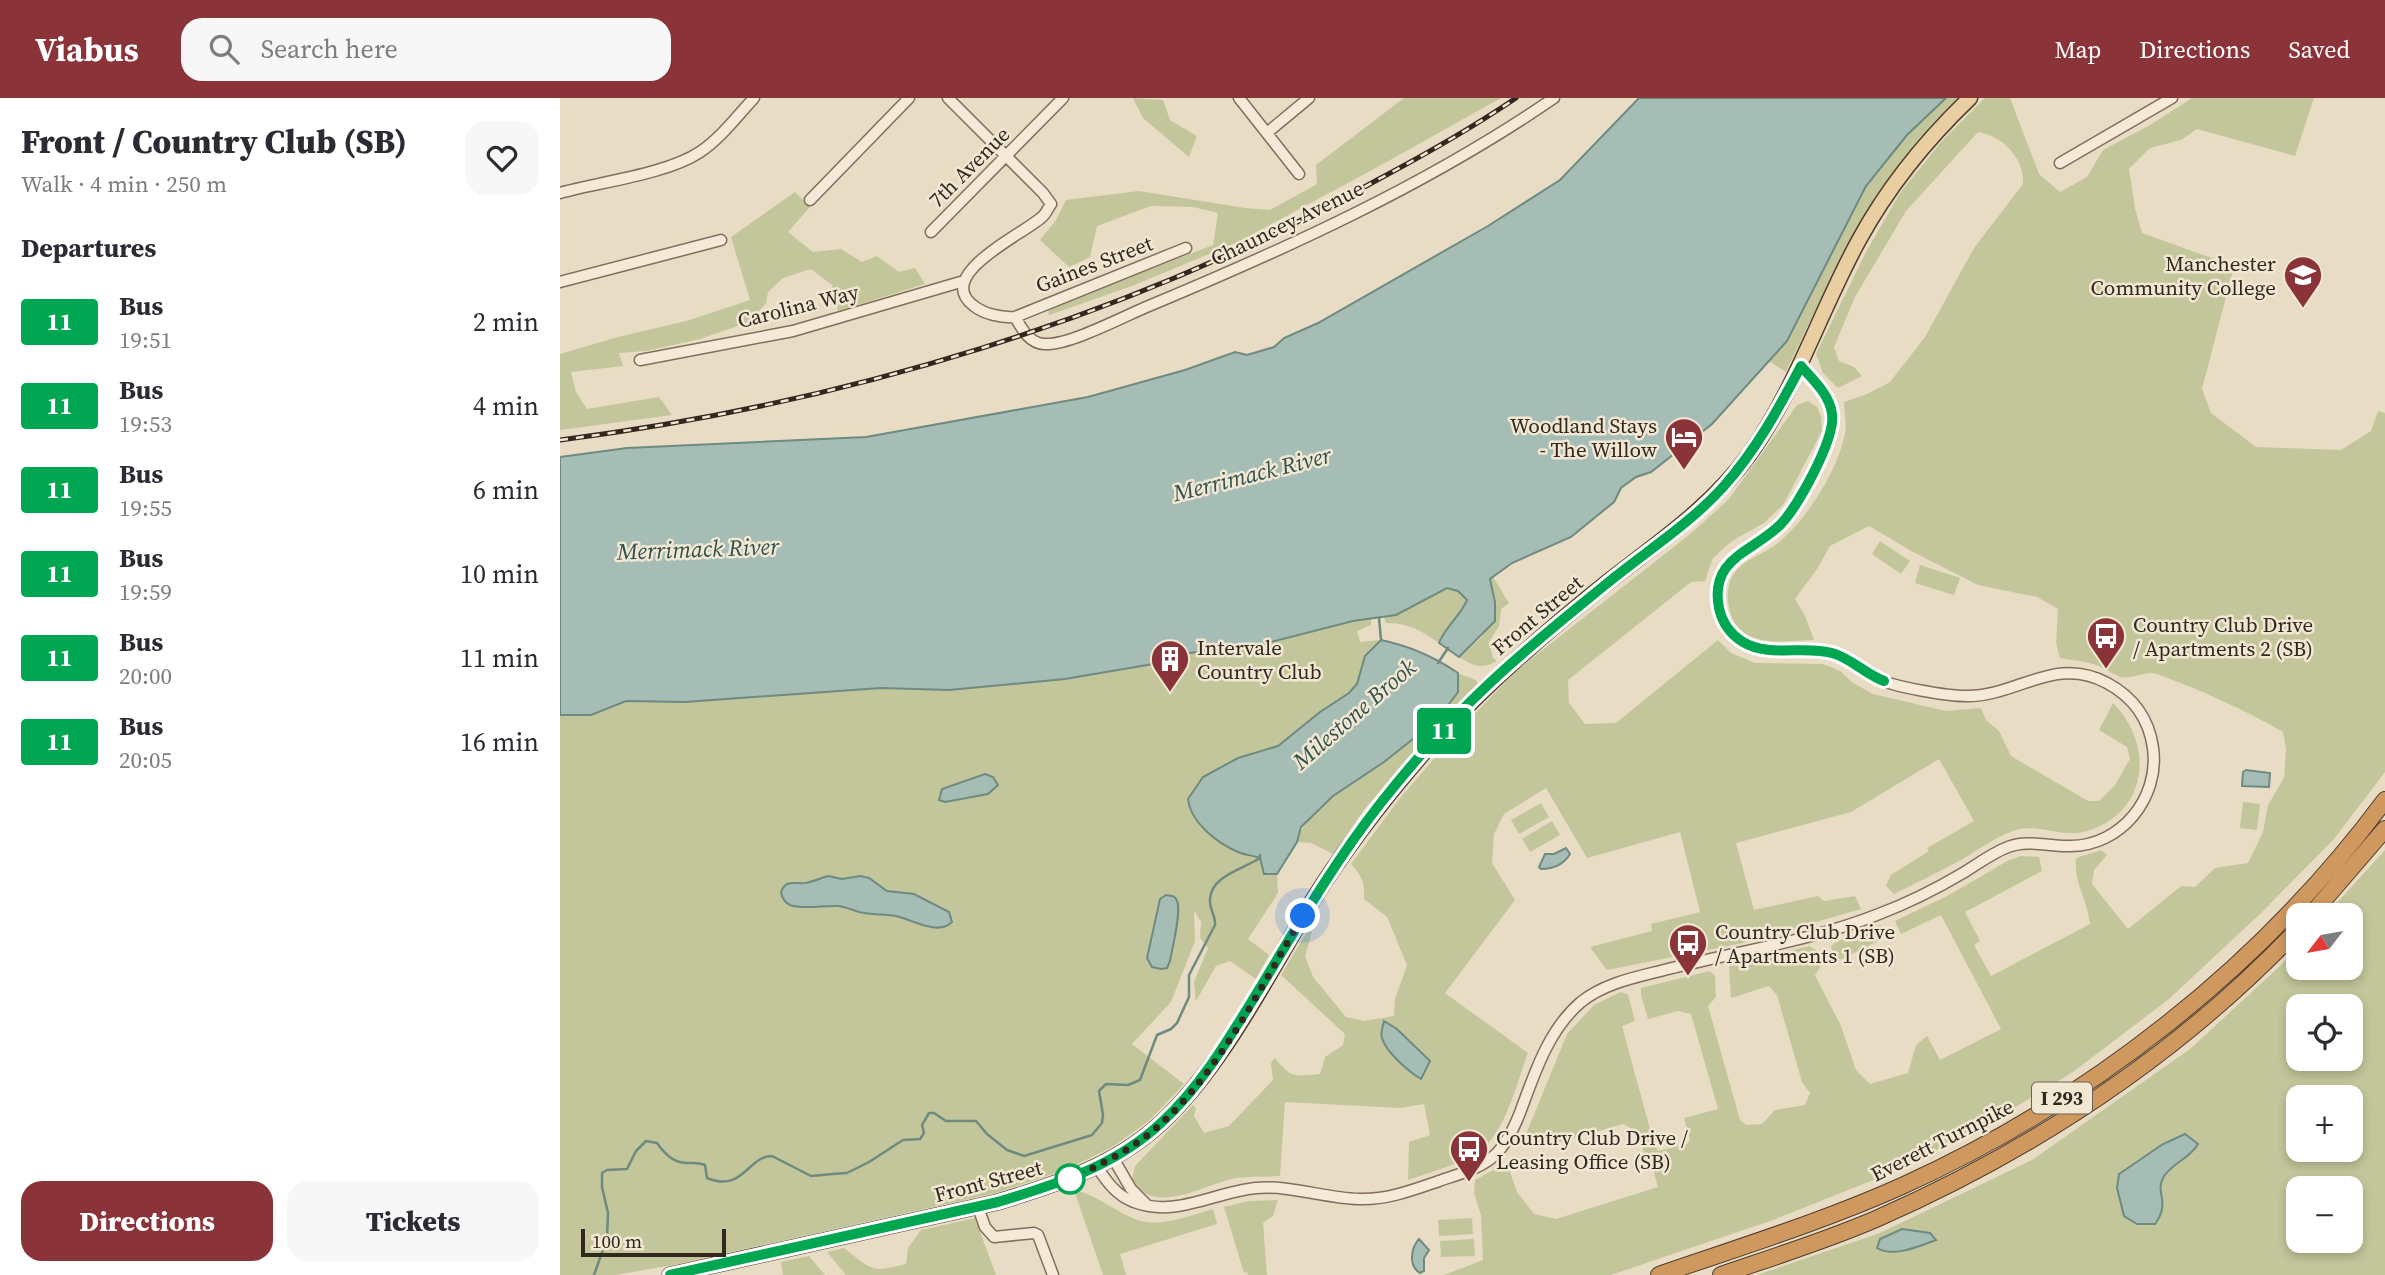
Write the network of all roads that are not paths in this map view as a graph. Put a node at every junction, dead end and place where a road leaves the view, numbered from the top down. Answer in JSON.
{"nodes":[{"id":1,"x":754,"y":98,"type":"edge"},
{"id":2,"x":909,"y":98,"type":"edge"},
{"id":3,"x":948,"y":98,"type":"edge"},
{"id":4,"x":1063,"y":98,"type":"edge"},
{"id":5,"x":1238,"y":98,"type":"edge"},
{"id":6,"x":1309,"y":98,"type":"edge"},
{"id":7,"x":1554,"y":98,"type":"edge"},
{"id":8,"x":1970,"y":98,"type":"edge"},
{"id":9,"x":2172,"y":98,"type":"edge"},
{"id":10,"x":1268,"y":132,"type":"junction"},
{"id":11,"x":1007,"y":157,"type":"junction"},
{"id":12,"x":2060,"y":163,"type":"dead end"},
{"id":13,"x":1300,"y":174,"type":"dead end"},
{"id":14,"x":560,"y":193,"type":"edge"},
{"id":15,"x":810,"y":200,"type":"dead end"},
{"id":16,"x":930,"y":232,"type":"dead end"},
{"id":17,"x":721,"y":240,"type":"dead end"},
{"id":18,"x":1186,"y":248,"type":"dead end"},
{"id":19,"x":964,"y":281,"type":"junction"},
{"id":20,"x":560,"y":282,"type":"edge"},
{"id":21,"x":1015,"y":317,"type":"junction"},
{"id":22,"x":640,"y":360,"type":"dead end"},
{"id":23,"x":1801,"y":366,"type":"junction"},
{"id":24,"x":2385,"y":800,"type":"edge"},
{"id":25,"x":2385,"y":829,"type":"edge"},
{"id":26,"x":2321,"y":903,"type":"edge"},
{"id":27,"x":2286,"y":940,"type":"edge"},
{"id":28,"x":1113,"y":1158,"type":"junction"},
{"id":29,"x":1097,"y":1167,"type":"junction"},
{"id":30,"x":1147,"y":1205,"type":"junction"},
{"id":31,"x":978,"y":1207,"type":"junction"},
{"id":32,"x":670,"y":1275,"type":"edge"},
{"id":33,"x":1053,"y":1275,"type":"edge"},
{"id":34,"x":1659,"y":1275,"type":"edge"},
{"id":35,"x":1721,"y":1275,"type":"edge"}],
"edges":[{"from":1,"to":14,"type":"street"},
{"from":2,"to":15,"type":"street"},
{"from":3,"to":11,"type":"street"},
{"from":4,"to":11,"type":"street","name":"7th Avenue"},
{"from":5,"to":10,"type":"street"},
{"from":6,"to":10,"type":"street"},
{"from":7,"to":21,"type":"street","name":"Chauncey Avenue"},
{"from":8,"to":23,"type":"main road","name":"Front Street"},
{"from":9,"to":12,"type":"street"},
{"from":10,"to":13,"type":"street"},
{"from":11,"to":16,"type":"street","name":"7th Avenue"},
{"from":11,"to":19,"type":"street"},
{"from":17,"to":20,"type":"street"},
{"from":18,"to":21,"type":"street","name":"Gaines Street"},
{"from":19,"to":21,"type":"street"},
{"from":19,"to":22,"type":"street","name":"Carolina Way"},
{"from":23,"to":28,"type":"main road","name":"Front Street"},
{"from":23,"to":30,"type":"street"},
{"from":24,"to":34,"type":"highway","name":"Everett Turnpike","number":"I 293"},
{"from":25,"to":26,"type":"highway"},
{"from":27,"to":35,"type":"highway","name":"Everett Turnpike","number":"I 293"},
{"from":28,"to":29,"type":"main road","name":"Front Street"},
{"from":28,"to":30,"type":"street"},
{"from":29,"to":30,"type":"street"},
{"from":29,"to":31,"type":"main road","name":"Front Street"},
{"from":31,"to":32,"type":"main road","name":"Front Street"},
{"from":31,"to":33,"type":"street"}]}
